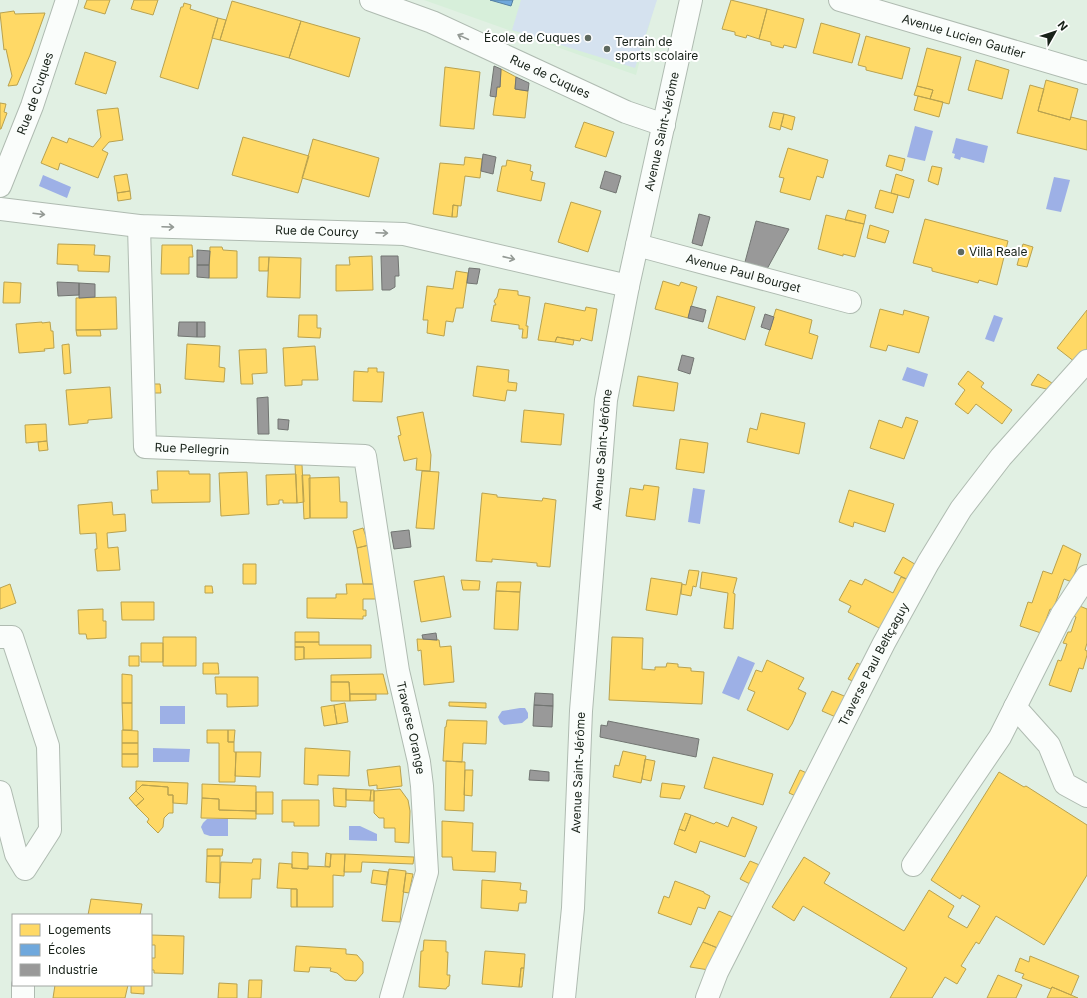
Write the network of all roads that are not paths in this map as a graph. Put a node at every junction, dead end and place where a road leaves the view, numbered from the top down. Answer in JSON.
{"nodes":[{"id":1,"x":67,"y":0,"type":"edge"},
{"id":2,"x":370,"y":0,"type":"edge"},
{"id":3,"x":691,"y":0,"type":"edge"},
{"id":4,"x":853,"y":2,"type":"edge"},
{"id":5,"x":1087,"y":73,"type":"edge"},
{"id":6,"x":664,"y":125,"type":"junction"},
{"id":7,"x":0,"y":186,"type":"edge"},
{"id":8,"x":0,"y":209,"type":"edge"},
{"id":9,"x":139,"y":226,"type":"junction"},
{"id":10,"x":637,"y":245,"type":"junction"},
{"id":11,"x":628,"y":286,"type":"junction"},
{"id":12,"x":850,"y":302,"type":"dead end"},
{"id":13,"x":1087,"y":361,"type":"edge"},
{"id":14,"x":365,"y":456,"type":"joint"},
{"id":15,"x":1087,"y":576,"type":"edge"},
{"id":16,"x":0,"y":638,"type":"edge"},
{"id":17,"x":1015,"y":707,"type":"junction"},
{"id":18,"x":0,"y":792,"type":"edge"},
{"id":19,"x":1087,"y":796,"type":"edge"},
{"id":20,"x":913,"y":865,"type":"dead end"},
{"id":21,"x":573,"y":908,"type":"junction"},
{"id":22,"x":23,"y":986,"type":"edge"},
{"id":23,"x":23,"y":998,"type":"edge"},
{"id":24,"x":391,"y":998,"type":"edge"},
{"id":25,"x":564,"y":998,"type":"edge"},
{"id":26,"x":575,"y":998,"type":"edge"},
{"id":27,"x":706,"y":998,"type":"edge"}],
"edges":[{"from":1,"to":7,"type":"street","name":"Rue de Cuques"},
{"from":6,"to":2,"type":"street","name":"Rue de Cuques","one_way":true},
{"from":3,"to":6,"type":"street","name":"Avenue Saint-Jérôme"},
{"from":4,"to":5,"type":"street","name":"Avenue Lucien Gautier"},
{"from":6,"to":10,"type":"street","name":"Avenue Saint-Jérôme"},
{"from":8,"to":9,"type":"street","name":"Rue de Courcy","one_way":true},
{"from":9,"to":11,"type":"street","name":"Rue de Courcy","one_way":true},
{"from":9,"to":14,"type":"street","name":"Rue Pellegrin"},
{"from":10,"to":11,"type":"street","name":"Avenue Saint-Jérôme"},
{"from":10,"to":12,"type":"street","name":"Avenue Paul Bourget"},
{"from":11,"to":21,"type":"street","name":"Avenue Saint-Jérôme"},
{"from":13,"to":27,"type":"street","name":"Traverse Paul Beltçaguy"},
{"from":14,"to":24,"type":"street","name":"Traverse Orange"},
{"from":15,"to":17,"type":"street"},
{"from":16,"to":18,"type":"street"},
{"from":17,"to":19,"type":"street"},
{"from":17,"to":20,"type":"street"},
{"from":21,"to":25,"type":"street","name":"Avenue Saint-Jérôme"},
{"from":21,"to":26,"type":"street","name":"Avenue Saint-Jérôme"},
{"from":22,"to":23,"type":"street"}]}
